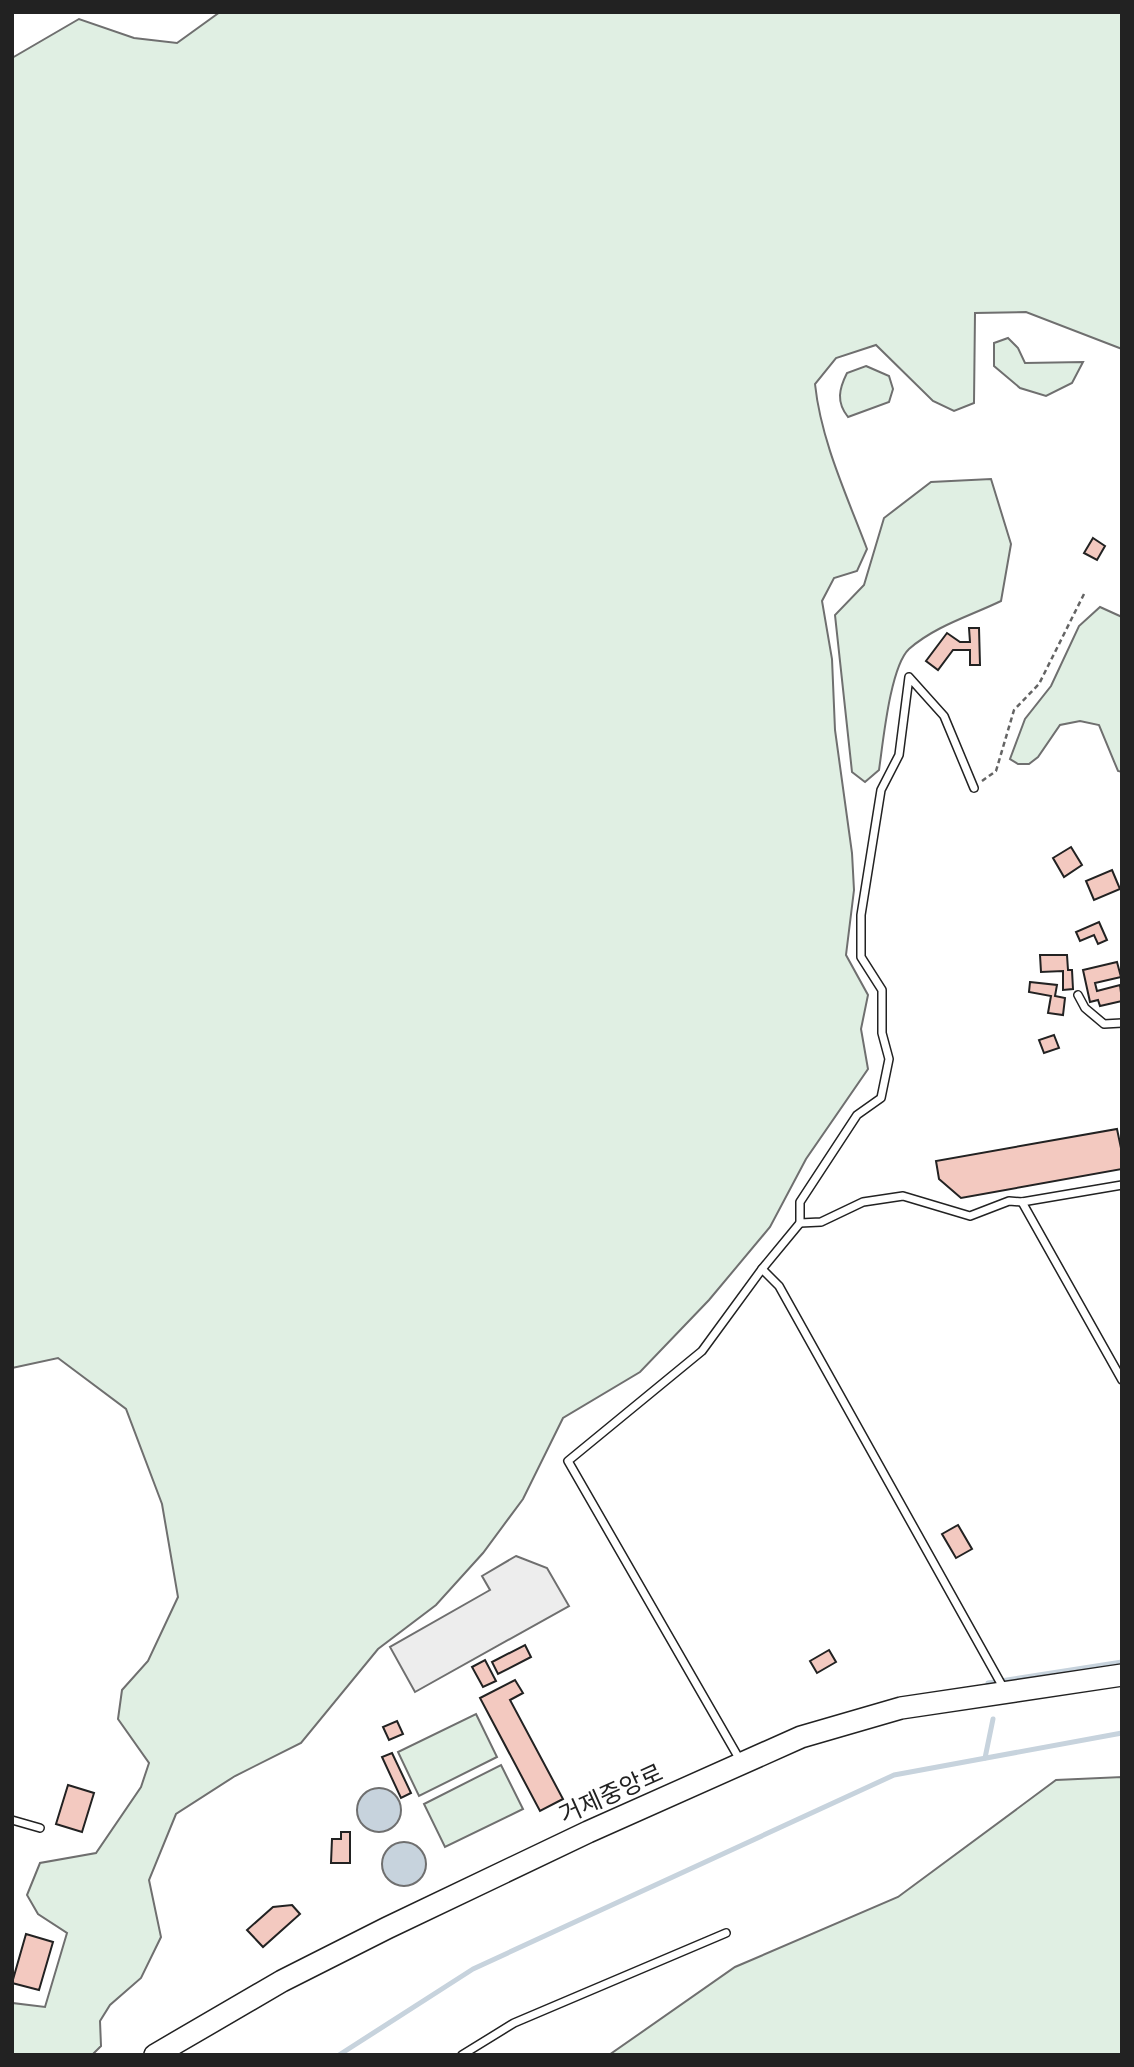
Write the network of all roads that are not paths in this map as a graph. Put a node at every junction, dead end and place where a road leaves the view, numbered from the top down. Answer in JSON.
{"nodes":[{"id":1,"x":974,"y":788,"type":"road end"},
{"id":2,"x":1078,"y":995,"type":"dead end"},
{"id":3,"x":1122,"y":1023,"type":"edge"},
{"id":4,"x":1122,"y":1185,"type":"edge"},
{"id":5,"x":1023,"y":1202,"type":"junction"},
{"id":6,"x":800,"y":1223,"type":"junction"},
{"id":7,"x":762,"y":1269,"type":"junction"},
{"id":8,"x":1122,"y":1380,"type":"edge"},
{"id":9,"x":1122,"y":1675,"type":"edge"},
{"id":10,"x":1007,"y":1693,"type":"junction"},
{"id":11,"x":742,"y":1763,"type":"junction"},
{"id":12,"x":12,"y":1820,"type":"edge"},
{"id":13,"x":40,"y":1828,"type":"dead end"},
{"id":14,"x":726,"y":1933,"type":"dead end"},
{"id":15,"x":155,"y":2055,"type":"edge"},
{"id":16,"x":463,"y":2055,"type":"edge"}],
"edges":[{"from":1,"to":6,"type":"lane"},
{"from":2,"to":3,"type":"lane"},
{"from":4,"to":5,"type":"lane"},
{"from":5,"to":6,"type":"lane"},
{"from":5,"to":8,"type":"lane"},
{"from":6,"to":7,"type":"lane"},
{"from":7,"to":10,"type":"lane"},
{"from":7,"to":11,"type":"lane"},
{"from":9,"to":10,"type":"main road","name":"거제중앙로"},
{"from":10,"to":11,"type":"main road","name":"거제중앙로"},
{"from":11,"to":15,"type":"main road","name":"거제중앙로"},
{"from":12,"to":13,"type":"lane"},
{"from":14,"to":16,"type":"lane"}]}
